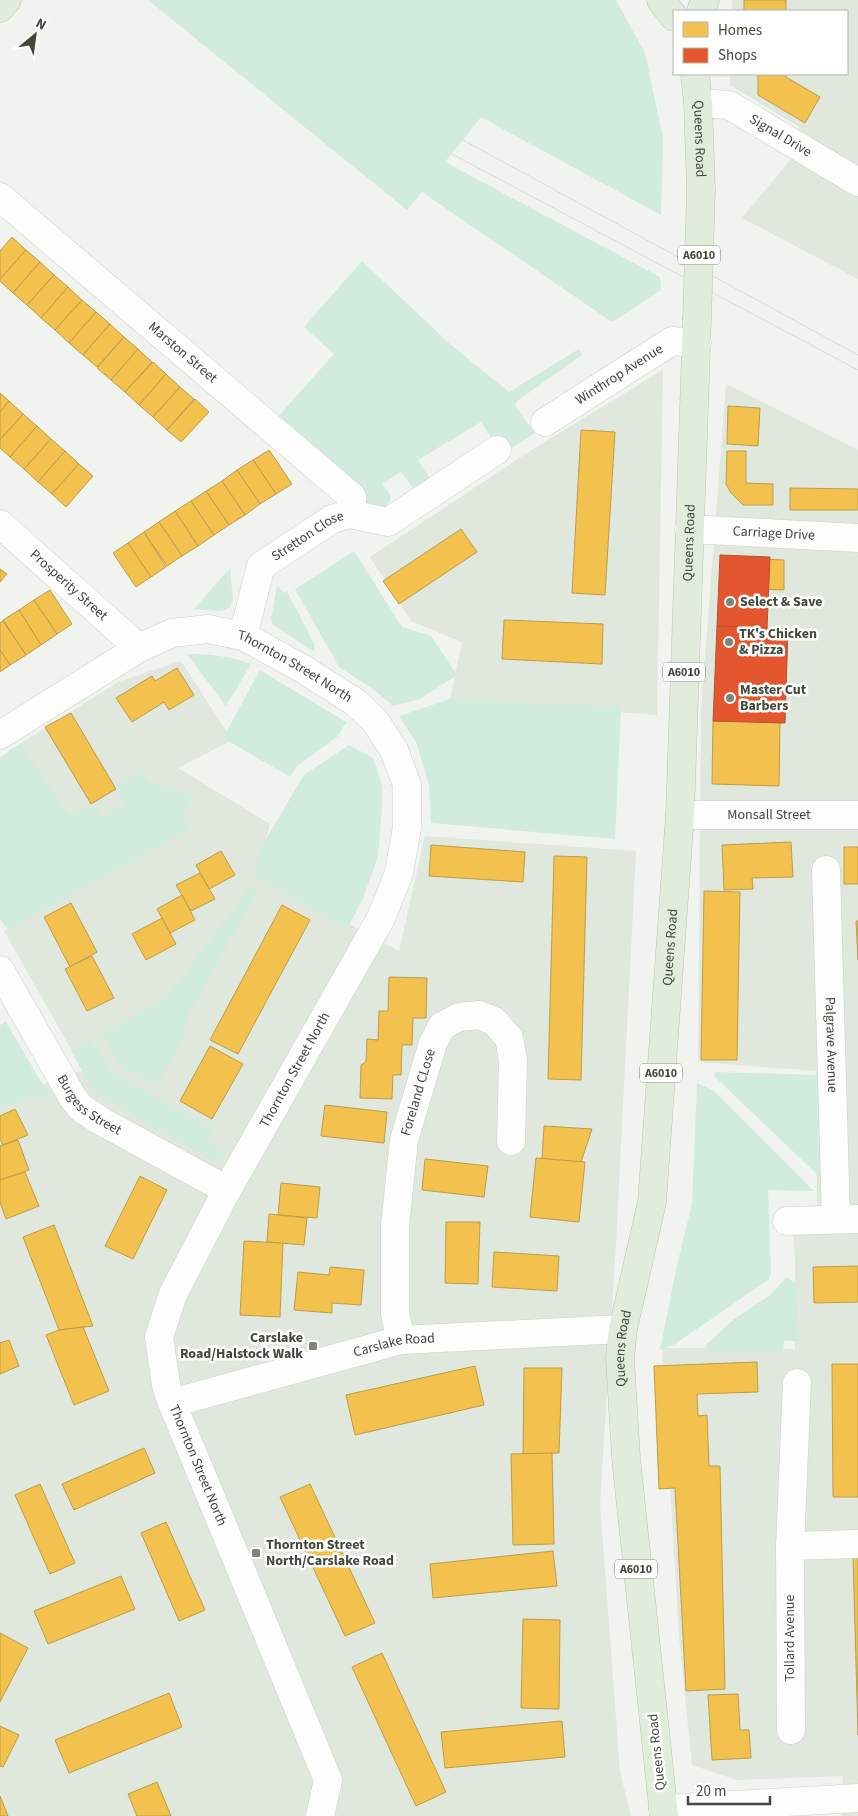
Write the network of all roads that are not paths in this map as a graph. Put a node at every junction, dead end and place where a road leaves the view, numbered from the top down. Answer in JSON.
{"nodes":[{"id":1,"x":7,"y":0,"type":"edge"},
{"id":2,"x":661,"y":0,"type":"edge"},
{"id":3,"x":0,"y":8,"type":"edge"},
{"id":4,"x":673,"y":16,"type":"edge"},
{"id":5,"x":695,"y":75,"type":"edge"},
{"id":6,"x":698,"y":103,"type":"junction"},
{"id":7,"x":858,"y":182,"type":"edge"},
{"id":8,"x":0,"y":197,"type":"edge"},
{"id":9,"x":697,"y":332,"type":"junction"},
{"id":10,"x":545,"y":422,"type":"dead end"},
{"id":11,"x":497,"y":450,"type":"dead end"},
{"id":12,"x":350,"y":514,"type":"junction"},
{"id":13,"x":0,"y":524,"type":"edge"},
{"id":14,"x":689,"y":529,"type":"junction"},
{"id":15,"x":858,"y":538,"type":"edge"},
{"id":16,"x":243,"y":636,"type":"junction"},
{"id":17,"x":139,"y":648,"type":"junction"},
{"id":18,"x":0,"y":735,"type":"edge"},
{"id":19,"x":680,"y":814,"type":"junction"},
{"id":20,"x":858,"y":816,"type":"edge"},
{"id":21,"x":826,"y":870,"type":"dead end"},
{"id":22,"x":0,"y":970,"type":"edge"},
{"id":23,"x":511,"y":1141,"type":"dead end"},
{"id":24,"x":227,"y":1190,"type":"junction"},
{"id":25,"x":847,"y":1219,"type":"edge"},
{"id":26,"x":787,"y":1221,"type":"dead end"},
{"id":27,"x":624,"y":1329,"type":"junction"},
{"id":28,"x":401,"y":1340,"type":"junction"},
{"id":29,"x":797,"y":1383,"type":"dead end"},
{"id":30,"x":172,"y":1403,"type":"junction"},
{"id":31,"x":858,"y":1544,"type":"edge"},
{"id":32,"x":790,"y":1546,"type":"junction"},
{"id":33,"x":791,"y":1730,"type":"dead end"},
{"id":34,"x":858,"y":1798,"type":"edge"},
{"id":35,"x":663,"y":1812,"type":"edge"},
{"id":36,"x":320,"y":1816,"type":"edge"}],
"edges":[{"from":1,"to":3,"type":"highway"},
{"from":2,"to":4,"type":"highway"},
{"from":5,"to":6,"type":"highway","name":"Queens Road","number":"A6010"},
{"from":6,"to":7,"type":"street","name":"Signal Drive"},
{"from":6,"to":9,"type":"highway","name":"Queens Road","number":"A6010","bridge":true},
{"from":8,"to":12,"type":"street","name":"Marston Street"},
{"from":9,"to":10,"type":"street","name":"Winthrop Avenue"},
{"from":9,"to":14,"type":"highway","name":"Queens Road","number":"A6010"},
{"from":11,"to":12,"type":"street","name":"Stretton Close"},
{"from":12,"to":16,"type":"street","name":"Stretton Close"},
{"from":13,"to":17,"type":"street","name":"Prosperity Street"},
{"from":14,"to":15,"type":"street","name":"Carriage Drive"},
{"from":14,"to":19,"type":"highway","name":"Queens Road","number":"A6010"},
{"from":16,"to":17,"type":"street","name":"Thornton Street North"},
{"from":16,"to":24,"type":"street","name":"Thornton Street North"},
{"from":17,"to":18,"type":"street","name":"Thornton Street North"},
{"from":19,"to":20,"type":"street","name":"Monsall Street"},
{"from":19,"to":27,"type":"highway","name":"Queens Road","number":"A6010"},
{"from":21,"to":25,"type":"street","name":"Palgrave Avenue"},
{"from":22,"to":24,"type":"street","name":"Burgess Street"},
{"from":23,"to":28,"type":"street","name":"Foreland CLose"},
{"from":24,"to":30,"type":"street","name":"Thornton Street North"},
{"from":25,"to":26,"type":"street","name":"Palgrave Avenue"},
{"from":27,"to":28,"type":"street","name":"Carslake Road"},
{"from":27,"to":35,"type":"highway","name":"Queens Road","number":"A6010"},
{"from":28,"to":30,"type":"street","name":"Carslake Road"},
{"from":29,"to":32,"type":"street","name":"Tollard Avenue"},
{"from":30,"to":36,"type":"street","name":"Thornton Street North"},
{"from":31,"to":32,"type":"street"},
{"from":32,"to":33,"type":"street","name":"Tollard Avenue"},
{"from":34,"to":35,"type":"street"}]}
